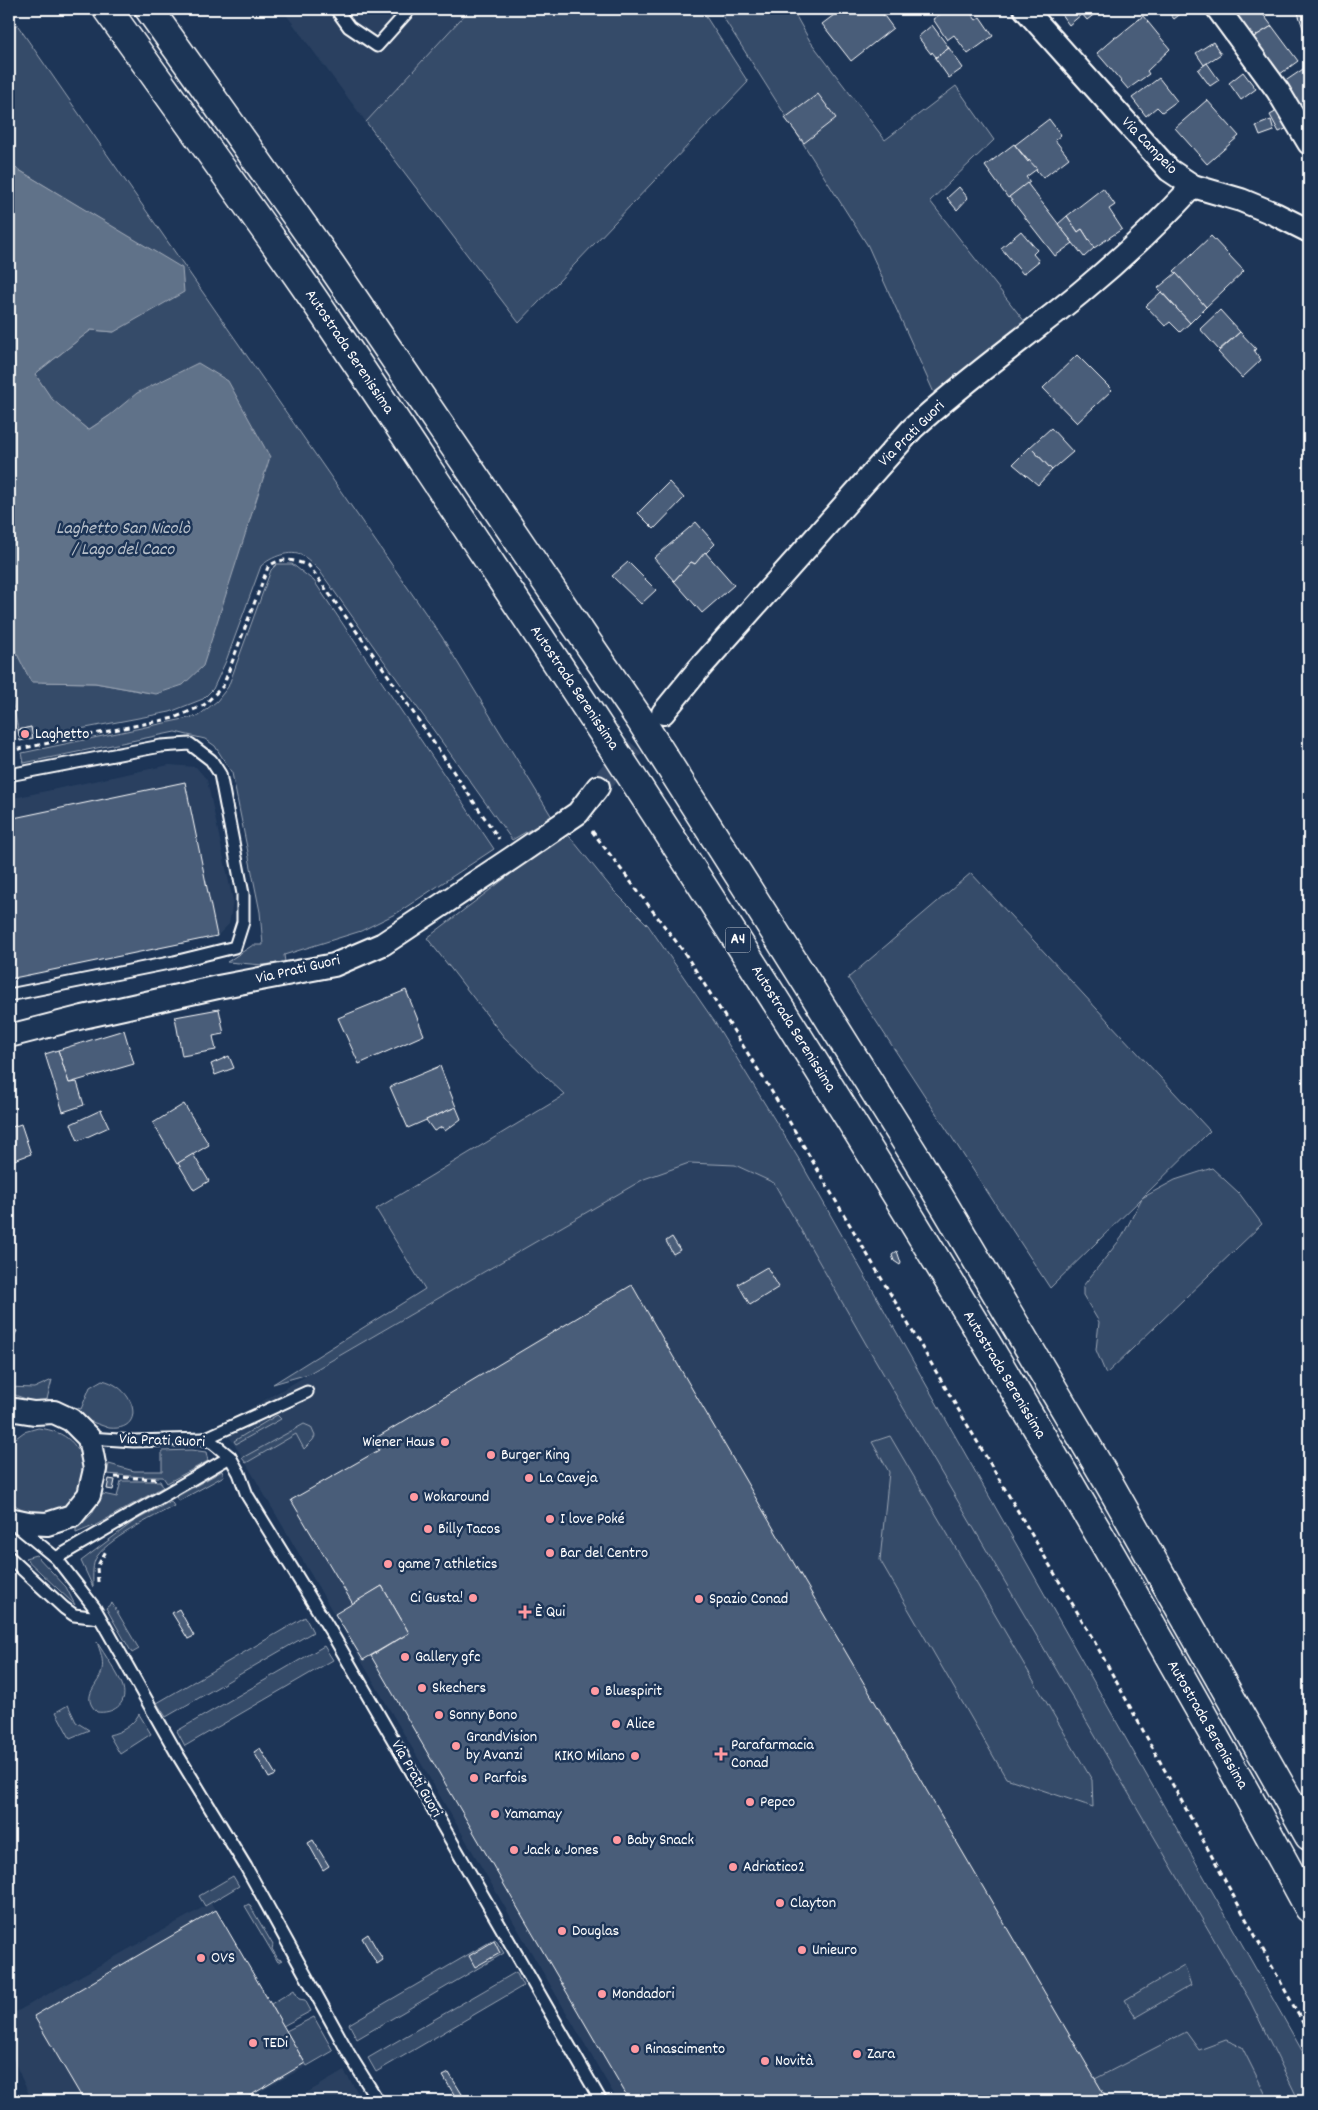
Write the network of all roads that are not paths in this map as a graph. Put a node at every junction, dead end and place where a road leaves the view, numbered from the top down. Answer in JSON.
{"nodes":[{"id":1,"x":107,"y":9,"type":"edge"},
{"id":2,"x":149,"y":9,"type":"edge"},
{"id":3,"x":336,"y":9,"type":"edge"},
{"id":4,"x":410,"y":9,"type":"edge"},
{"id":5,"x":1026,"y":9,"type":"edge"},
{"id":6,"x":1218,"y":9,"type":"edge"},
{"id":7,"x":1309,"y":143,"type":"edge"},
{"id":8,"x":1192,"y":186,"type":"junction"},
{"id":9,"x":1309,"y":231,"type":"edge"},
{"id":10,"x":663,"y":713,"type":"tunnel mouth"},
{"id":11,"x":9,"y":775,"type":"edge"},
{"id":12,"x":598,"y":787,"type":"tunnel mouth"},
{"id":13,"x":9,"y":995,"type":"edge"},
{"id":14,"x":9,"y":1036,"type":"edge"},
{"id":15,"x":307,"y":1392,"type":"dead end"},
{"id":16,"x":9,"y":1409,"type":"edge"},
{"id":17,"x":34,"y":1413,"type":"junction"},
{"id":18,"x":9,"y":1428,"type":"edge"},
{"id":19,"x":88,"y":1438,"type":"junction"},
{"id":20,"x":204,"y":1439,"type":"junction"},
{"id":21,"x":230,"y":1457,"type":"junction"},
{"id":22,"x":10,"y":1520,"type":"edge"},
{"id":23,"x":9,"y":1557,"type":"edge"},
{"id":24,"x":56,"y":1558,"type":"junction"},
{"id":25,"x":100,"y":1618,"type":"junction"},
{"id":26,"x":1309,"y":1836,"type":"edge"},
{"id":27,"x":1309,"y":1908,"type":"edge"},
{"id":28,"x":378,"y":2101,"type":"edge"},
{"id":29,"x":601,"y":2101,"type":"edge"}],
"edges":[{"from":1,"to":27,"type":"highway","name":"Autostrada Serenissima","number":"A4"},
{"from":2,"to":26,"type":"highway","name":"Autostrada Serenissima","number":"A4"},
{"from":3,"to":4,"type":"lane"},
{"from":5,"to":8,"type":"street","name":"Via Campeio"},
{"from":6,"to":7,"type":"street"},
{"from":8,"to":9,"type":"street","name":"Via Campeio"},
{"from":8,"to":10,"type":"street","name":"Via Prati Guori"},
{"from":11,"to":13,"type":"lane"},
{"from":12,"to":14,"type":"street","name":"Via Prati Guori"},
{"from":15,"to":20,"type":"lane"},
{"from":16,"to":17,"type":"street"},
{"from":17,"to":18,"type":"street"},
{"from":17,"to":19,"type":"street"},
{"from":19,"to":20,"type":"lane","name":"Via Prati Guori"},
{"from":19,"to":22,"type":"street"},
{"from":20,"to":21,"type":"lane","name":"Via Prati Guori"},
{"from":21,"to":24,"type":"lane","name":"Via Prati Guori"},
{"from":21,"to":29,"type":"lane","name":"Via Prati Guori"},
{"from":22,"to":24,"type":"lane"},
{"from":23,"to":25,"type":"lane"},
{"from":24,"to":25,"type":"lane"},
{"from":25,"to":28,"type":"lane"}]}
